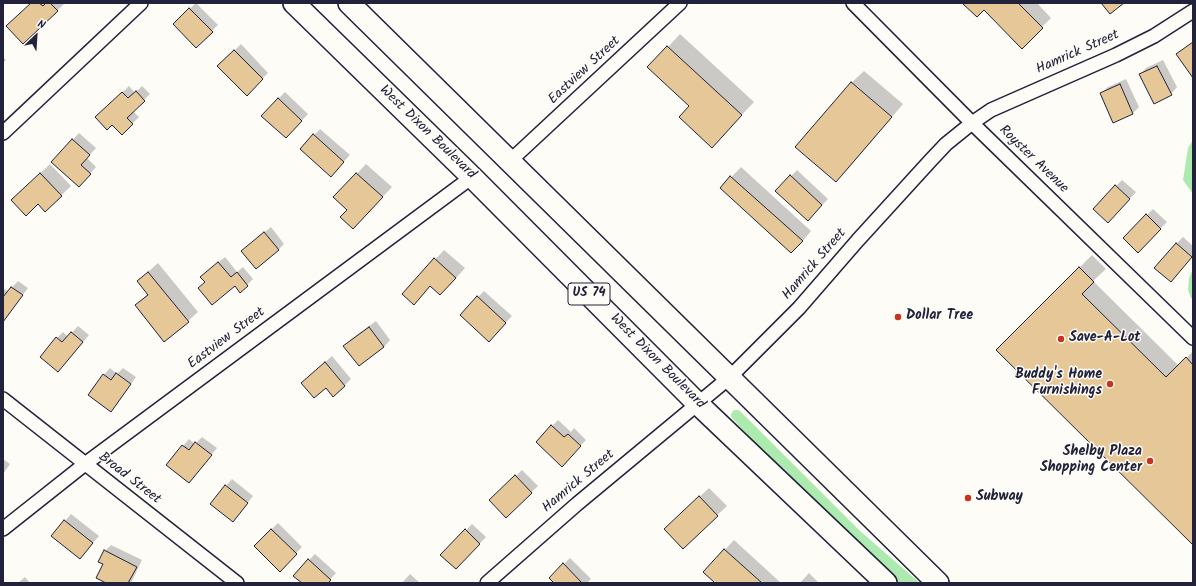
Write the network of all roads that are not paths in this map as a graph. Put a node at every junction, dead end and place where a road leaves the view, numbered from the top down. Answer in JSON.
{"nodes":[{"id":1,"x":141,"y":3,"type":"edge"},
{"id":2,"x":294,"y":3,"type":"edge"},
{"id":3,"x":349,"y":3,"type":"edge"},
{"id":4,"x":680,"y":3,"type":"edge"},
{"id":5,"x":853,"y":3,"type":"edge"},
{"id":6,"x":1193,"y":11,"type":"edge"},
{"id":7,"x":972,"y":123,"type":"junction"},
{"id":8,"x":3,"y":133,"type":"edge"},
{"id":9,"x":510,"y":161,"type":"junction"},
{"id":10,"x":472,"y":177,"type":"junction"},
{"id":11,"x":1193,"y":338,"type":"edge"},
{"id":12,"x":730,"y":377,"type":"junction"},
{"id":13,"x":3,"y":399,"type":"edge"},
{"id":14,"x":698,"y":404,"type":"junction"},
{"id":15,"x":85,"y":464,"type":"junction"},
{"id":16,"x":3,"y":529,"type":"edge"},
{"id":17,"x":237,"y":583,"type":"edge"},
{"id":18,"x":487,"y":583,"type":"edge"},
{"id":19,"x":886,"y":583,"type":"edge"},
{"id":20,"x":938,"y":583,"type":"edge"}],
"edges":[{"from":1,"to":8,"type":"street"},
{"from":2,"to":10,"type":"highway","name":"West Dixon Boulevard","number":"US 74"},
{"from":3,"to":9,"type":"highway","number":"US 74"},
{"from":4,"to":9,"type":"street","name":"Eastview Street"},
{"from":5,"to":7,"type":"street","name":"Royster Avenue"},
{"from":6,"to":7,"type":"street","name":"Hamrick Street"},
{"from":7,"to":11,"type":"street","name":"Royster Avenue"},
{"from":7,"to":12,"type":"street","name":"Hamrick Street"},
{"from":9,"to":12,"type":"highway","number":"US 74"},
{"from":10,"to":14,"type":"highway","name":"West Dixon Boulevard","number":"US 74"},
{"from":10,"to":15,"type":"street","name":"Eastview Street"},
{"from":12,"to":14,"type":"street","name":"Hamrick Street"},
{"from":12,"to":20,"type":"highway","number":"US 74"},
{"from":13,"to":15,"type":"street","name":"Broad Street"},
{"from":14,"to":18,"type":"street","name":"Hamrick Street"},
{"from":14,"to":19,"type":"highway","name":"West Dixon Boulevard","number":"US 74"},
{"from":15,"to":16,"type":"street","name":"Eastview Street"},
{"from":15,"to":17,"type":"street","name":"Broad Street"}]}
